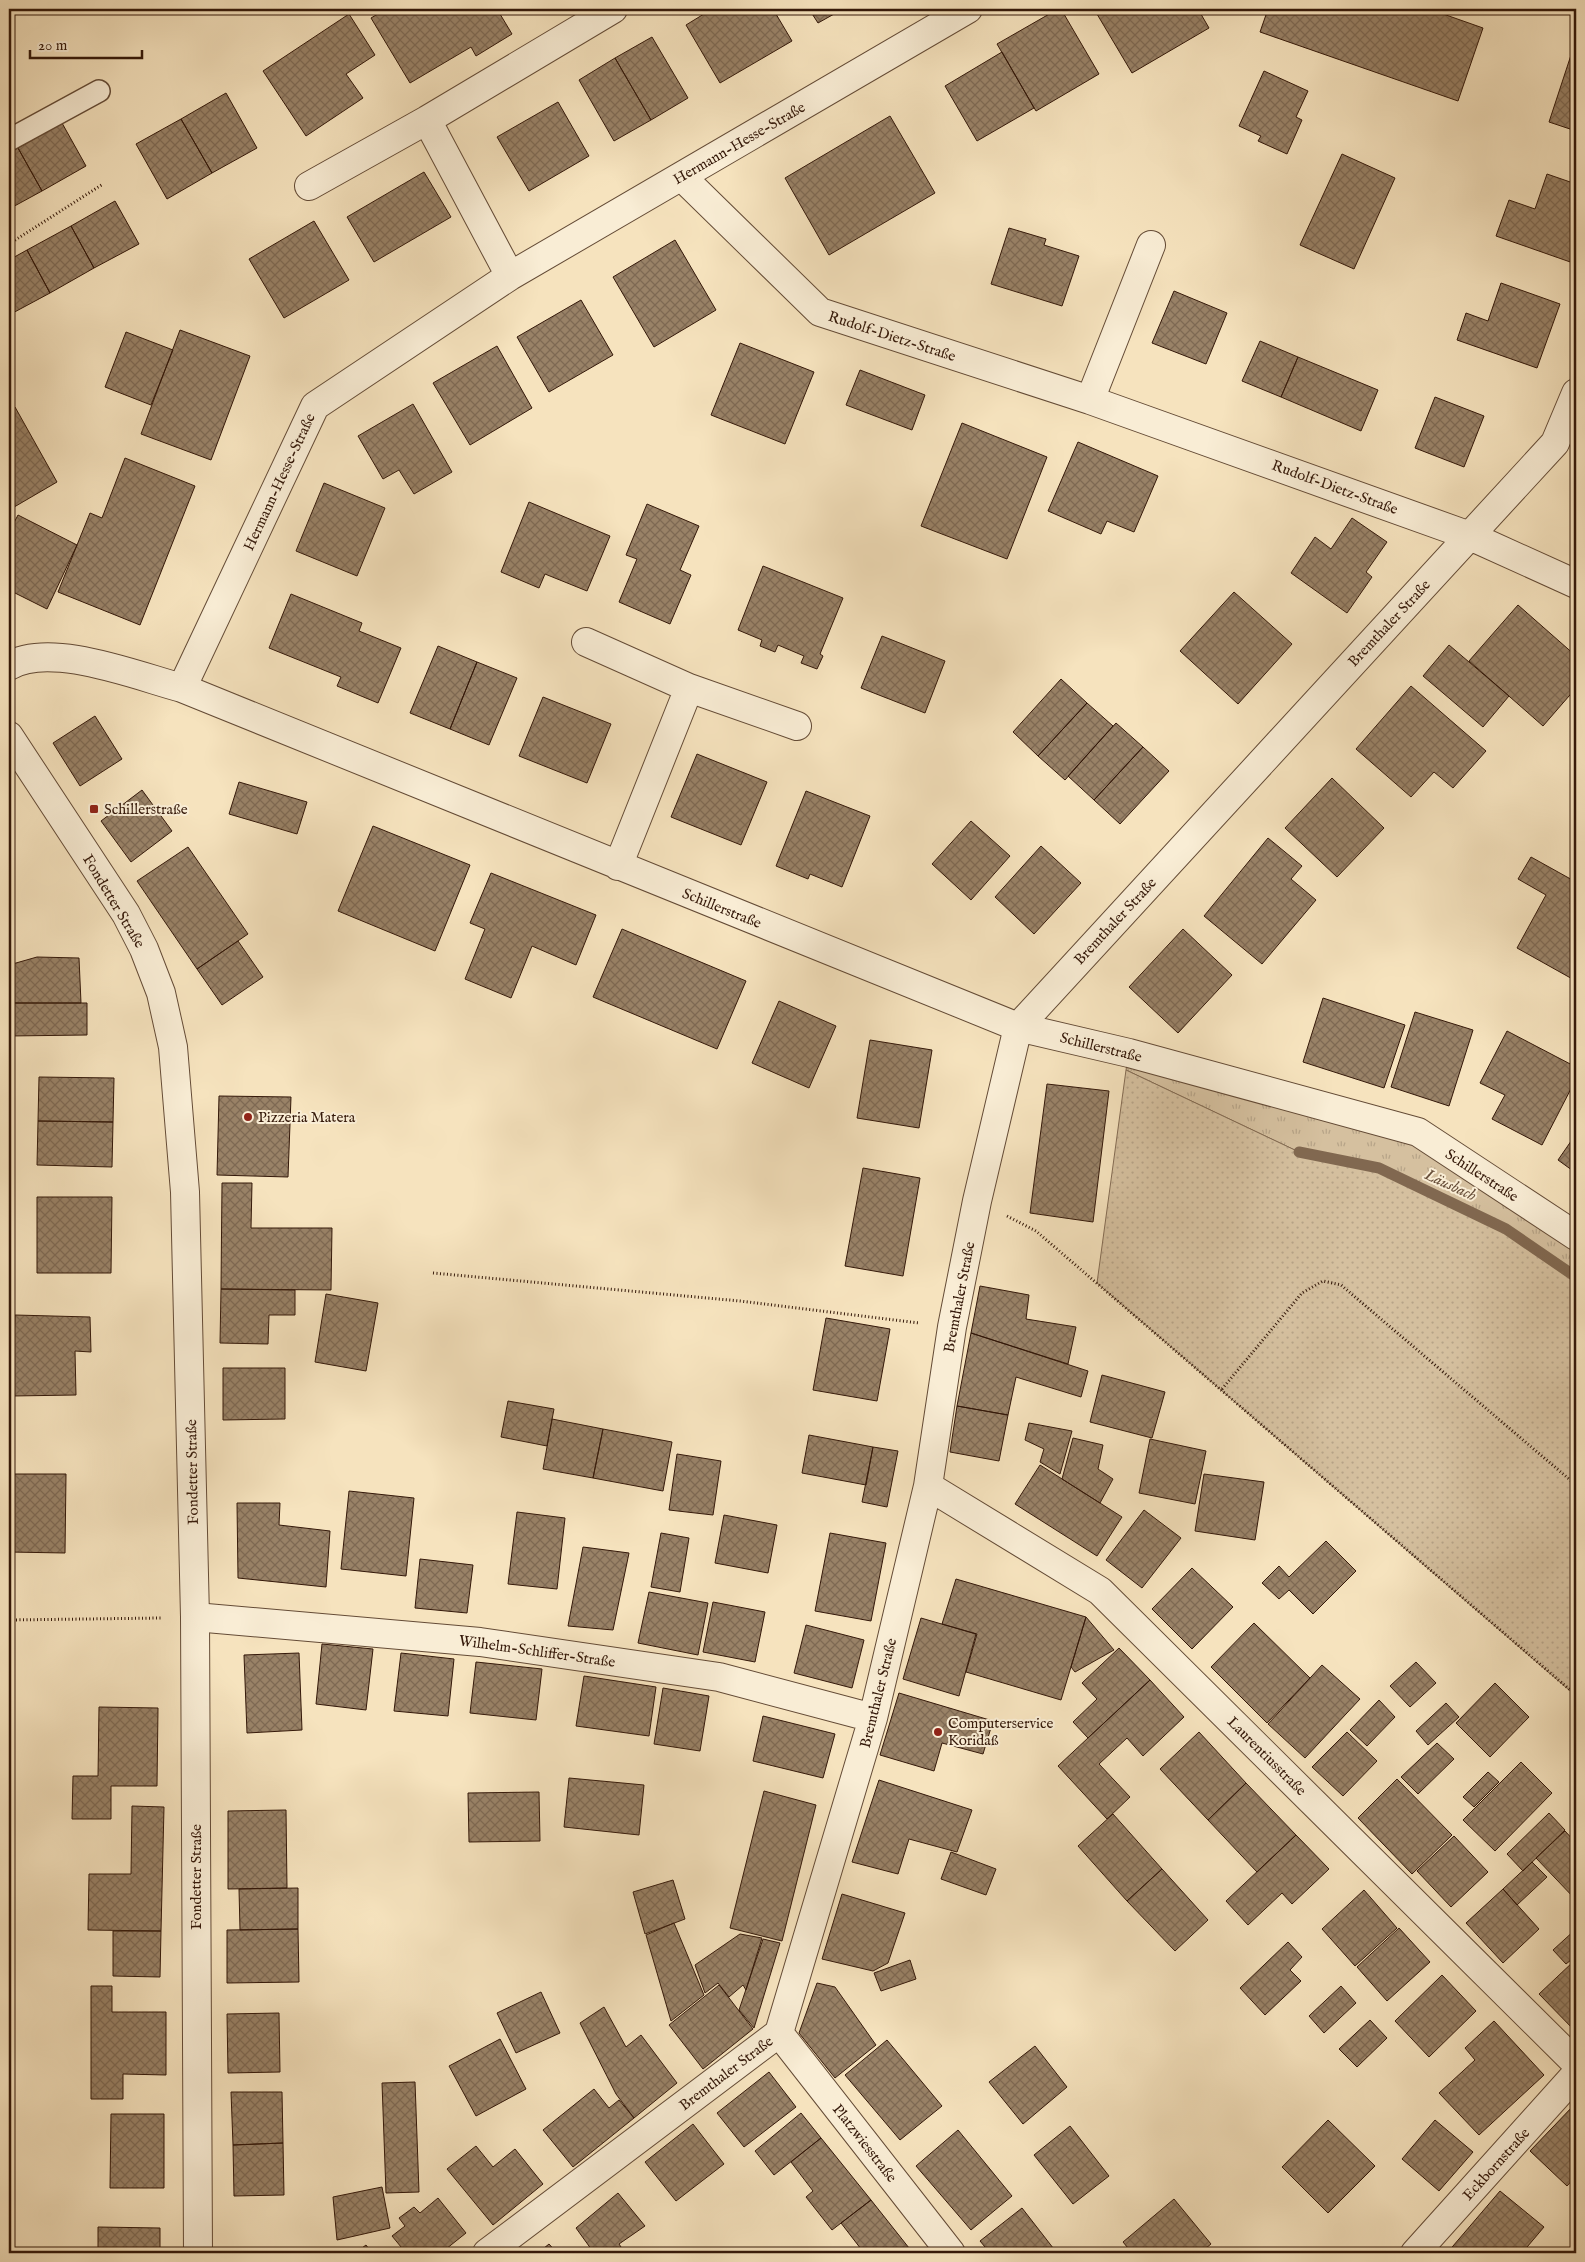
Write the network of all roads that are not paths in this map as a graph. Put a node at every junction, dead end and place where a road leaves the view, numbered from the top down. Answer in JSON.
{"nodes":[{"id":1,"x":613,"y":9,"type":"edge"},
{"id":2,"x":968,"y":9,"type":"edge"},
{"id":3,"x":99,"y":91,"type":"dead end"},
{"id":4,"x":427,"y":120,"type":"junction"},
{"id":5,"x":9,"y":140,"type":"edge"},
{"id":6,"x":682,"y":177,"type":"junction"},
{"id":7,"x":310,"y":186,"type":"dead end"},
{"id":8,"x":1151,"y":244,"type":"dead end"},
{"id":9,"x":510,"y":276,"type":"junction"},
{"id":10,"x":1576,"y":393,"type":"edge"},
{"id":11,"x":1090,"y":400,"type":"junction"},
{"id":12,"x":1470,"y":536,"type":"junction"},
{"id":13,"x":1576,"y":584,"type":"edge"},
{"id":14,"x":586,"y":642,"type":"dead end"},
{"id":15,"x":9,"y":666,"type":"edge"},
{"id":16,"x":182,"y":688,"type":"junction"},
{"id":17,"x":689,"y":688,"type":"junction"},
{"id":18,"x":798,"y":726,"type":"dead end"},
{"id":19,"x":9,"y":736,"type":"edge"},
{"id":20,"x":618,"y":866,"type":"junction"},
{"id":21,"x":1018,"y":1027,"type":"junction"},
{"id":22,"x":1576,"y":1236,"type":"edge"},
{"id":23,"x":928,"y":1486,"type":"junction"},
{"id":24,"x":195,"y":1618,"type":"junction"},
{"id":25,"x":873,"y":1718,"type":"junction"},
{"id":26,"x":779,"y":2033,"type":"junction"},
{"id":27,"x":1576,"y":2063,"type":"edge"},
{"id":28,"x":1576,"y":2074,"type":"edge"},
{"id":29,"x":198,"y":2253,"type":"edge"},
{"id":30,"x":487,"y":2253,"type":"edge"},
{"id":31,"x":951,"y":2253,"type":"edge"},
{"id":32,"x":1415,"y":2253,"type":"edge"}],
"edges":[{"from":1,"to":4,"type":"street"},
{"from":2,"to":6,"type":"street","name":"Hermann-Hesse-Straße"},
{"from":3,"to":5,"type":"lane"},
{"from":4,"to":7,"type":"street"},
{"from":4,"to":9,"type":"street"},
{"from":6,"to":9,"type":"street","name":"Hermann-Hesse-Straße"},
{"from":6,"to":11,"type":"street","name":"Rudolf-Dietz-Straße"},
{"from":8,"to":11,"type":"street"},
{"from":9,"to":16,"type":"street","name":"Hermann-Hesse-Straße"},
{"from":10,"to":12,"type":"street","name":"Bremthaler Straße"},
{"from":11,"to":12,"type":"street","name":"Rudolf-Dietz-Straße"},
{"from":12,"to":13,"type":"street","name":"Rudolf-Dietz-Straße"},
{"from":12,"to":21,"type":"street","name":"Bremthaler Straße"},
{"from":14,"to":17,"type":"street"},
{"from":15,"to":16,"type":"street","name":"Schillerstraße"},
{"from":16,"to":20,"type":"street","name":"Schillerstraße"},
{"from":17,"to":18,"type":"street"},
{"from":17,"to":20,"type":"street"},
{"from":19,"to":24,"type":"street","name":"Fondetter Straße"},
{"from":20,"to":21,"type":"street","name":"Schillerstraße"},
{"from":21,"to":22,"type":"street","name":"Schillerstraße"},
{"from":21,"to":23,"type":"street","name":"Bremthaler Straße"},
{"from":23,"to":25,"type":"street","name":"Bremthaler Straße"},
{"from":23,"to":27,"type":"street","name":"Laurentiusstraße"},
{"from":24,"to":25,"type":"street","name":"Wilhelm-Schliffer-Straße"},
{"from":24,"to":29,"type":"street","name":"Fondetter Straße"},
{"from":25,"to":26,"type":"street","name":"Bremthaler Straße"},
{"from":26,"to":30,"type":"street","name":"Bremthaler Straße"},
{"from":26,"to":31,"type":"street","name":"Platzwiesstraße"},
{"from":28,"to":32,"type":"street","name":"Eckbornstraße"}]}
